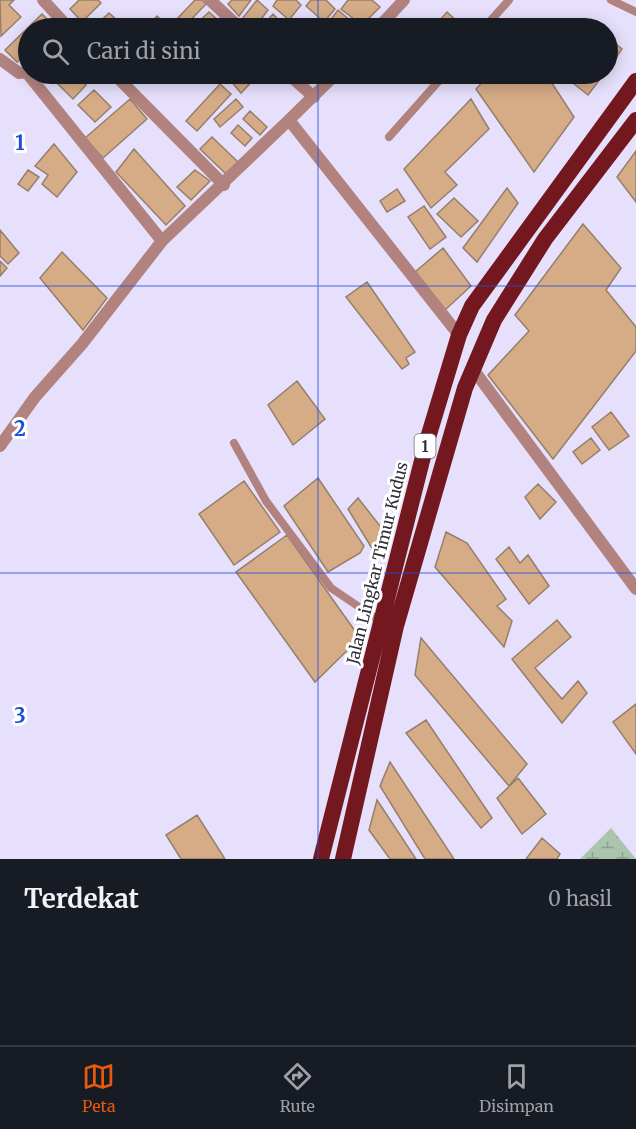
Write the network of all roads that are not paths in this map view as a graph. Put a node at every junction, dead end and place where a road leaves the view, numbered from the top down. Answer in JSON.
{"nodes":[{"id":1,"x":43,"y":0,"type":"edge"},
{"id":2,"x":210,"y":0,"type":"edge"},
{"id":3,"x":404,"y":0,"type":"edge"},
{"id":4,"x":509,"y":0,"type":"edge"},
{"id":5,"x":614,"y":1,"type":"edge"},
{"id":6,"x":636,"y":12,"type":"edge"},
{"id":7,"x":60,"y":18,"type":"edge"},
{"id":8,"x":229,"y":18,"type":"edge"},
{"id":9,"x":387,"y":18,"type":"edge"},
{"id":10,"x":493,"y":18,"type":"edge"},
{"id":11,"x":0,"y":59,"type":"edge"},
{"id":12,"x":18,"y":72,"type":"edge"},
{"id":13,"x":636,"y":81,"type":"edge"},
{"id":14,"x":38,"y":84,"type":"edge"},
{"id":15,"x":124,"y":84,"type":"edge"},
{"id":16,"x":299,"y":84,"type":"edge"},
{"id":17,"x":326,"y":84,"type":"edge"},
{"id":18,"x":436,"y":84,"type":"edge"},
{"id":19,"x":314,"y":97,"type":"junction"},
{"id":20,"x":289,"y":120,"type":"junction"},
{"id":21,"x":636,"y":120,"type":"edge"},
{"id":22,"x":389,"y":137,"type":"dead end"},
{"id":23,"x":224,"y":185,"type":"junction"},
{"id":24,"x":162,"y":241,"type":"junction"},
{"id":25,"x":459,"y":335,"type":"junction"},
{"id":26,"x":473,"y":369,"type":"junction"},
{"id":27,"x":234,"y":443,"type":"dead end"},
{"id":28,"x":0,"y":446,"type":"edge"},
{"id":29,"x":636,"y":589,"type":"edge"},
{"id":30,"x":380,"y":621,"type":"junction"},
{"id":31,"x":321,"y":859,"type":"edge"},
{"id":32,"x":343,"y":859,"type":"edge"}],
"edges":[{"from":1,"to":7,"type":"street"},
{"from":2,"to":8,"type":"street"},
{"from":3,"to":9,"type":"street"},
{"from":4,"to":10,"type":"lane"},
{"from":5,"to":6,"type":"lane"},
{"from":11,"to":12,"type":"street"},
{"from":13,"to":25,"type":"highway","name":"Jalan Lingkar Timur Kudus","number":"1"},
{"from":14,"to":24,"type":"street"},
{"from":15,"to":23,"type":"street"},
{"from":16,"to":19,"type":"street"},
{"from":17,"to":19,"type":"street"},
{"from":18,"to":22,"type":"lane"},
{"from":19,"to":20,"type":"street"},
{"from":20,"to":23,"type":"street"},
{"from":20,"to":25,"type":"street"},
{"from":21,"to":26,"type":"highway","name":"Jalan Lingkar Timur Kudus","number":"1"},
{"from":23,"to":24,"type":"street"},
{"from":24,"to":28,"type":"street"},
{"from":25,"to":30,"type":"highway","name":"Jalan Lingkar Timur Kudus","number":"1"},
{"from":26,"to":29,"type":"street"},
{"from":26,"to":32,"type":"highway","name":"Jalan Lingkar Timur Kudus","number":"1"},
{"from":27,"to":30,"type":"lane"},
{"from":30,"to":31,"type":"highway","name":"Jalan Lingkar Timur Kudus","number":"1"}]}
